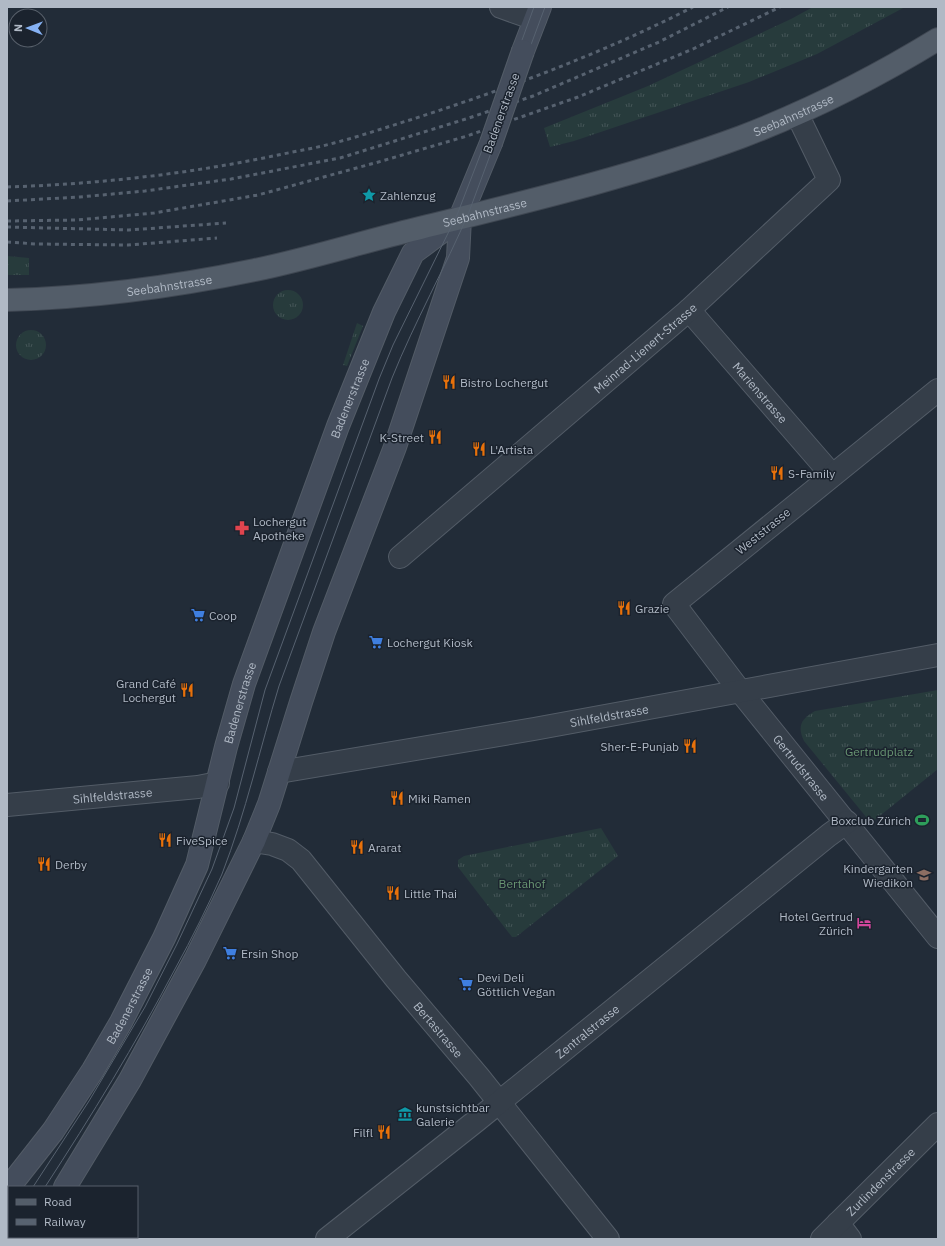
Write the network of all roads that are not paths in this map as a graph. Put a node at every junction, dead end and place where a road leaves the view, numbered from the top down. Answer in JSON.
{"nodes":[{"id":1,"x":501,"y":7,"type":"edge"},
{"id":2,"x":538,"y":13,"type":"edge"},
{"id":3,"x":938,"y":39,"type":"edge"},
{"id":4,"x":797,"y":114,"type":"junction"},
{"id":5,"x":460,"y":218,"type":"junction"},
{"id":6,"x":7,"y":300,"type":"edge"},
{"id":7,"x":689,"y":310,"type":"junction"},
{"id":8,"x":938,"y":390,"type":"edge"},
{"id":9,"x":832,"y":475,"type":"junction"},
{"id":10,"x":400,"y":557,"type":"dead end"},
{"id":11,"x":938,"y":654,"type":"edge"},
{"id":12,"x":740,"y":690,"type":"junction"},
{"id":13,"x":279,"y":772,"type":"junction"},
{"id":14,"x":218,"y":783,"type":"junction"},
{"id":15,"x":7,"y":805,"type":"edge"},
{"id":16,"x":847,"y":822,"type":"junction"},
{"id":17,"x":254,"y":841,"type":"junction"},
{"id":18,"x":938,"y":937,"type":"edge"},
{"id":19,"x":499,"y":1102,"type":"junction"},
{"id":20,"x":938,"y":1124,"type":"edge"},
{"id":21,"x":10,"y":1186,"type":"edge"},
{"id":22,"x":66,"y":1186,"type":"edge"},
{"id":23,"x":844,"y":1231,"type":"edge"},
{"id":24,"x":326,"y":1239,"type":"edge"},
{"id":25,"x":608,"y":1239,"type":"edge"},
{"id":26,"x":822,"y":1239,"type":"edge"}],
"edges":[{"from":1,"to":2,"type":"street"},
{"from":2,"to":5,"type":"street","name":"Badenerstrasse","bridge":true},
{"from":3,"to":4,"type":"main road","name":"Seebahnstrasse"},
{"from":4,"to":5,"type":"main road","name":"Seebahnstrasse"},
{"from":4,"to":7,"type":"street","name":"Meinrad-Lienert-Strasse"},
{"from":5,"to":6,"type":"main road","name":"Seebahnstrasse"},
{"from":5,"to":13,"type":"street","name":"Badenerstrasse"},
{"from":5,"to":14,"type":"street","name":"Badenerstrasse"},
{"from":7,"to":9,"type":"street","name":"Marienstrasse"},
{"from":7,"to":10,"type":"street","name":"Meinrad-Lienert-Strasse"},
{"from":8,"to":9,"type":"street","name":"Weststrasse"},
{"from":9,"to":12,"type":"street","name":"Weststrasse"},
{"from":11,"to":12,"type":"street","name":"Sihlfeldstrasse"},
{"from":12,"to":13,"type":"street","name":"Sihlfeldstrasse"},
{"from":12,"to":16,"type":"street","name":"Gertrudstrasse"},
{"from":13,"to":17,"type":"street","name":"Badenerstrasse"},
{"from":14,"to":15,"type":"street","name":"Sihlfeldstrasse"},
{"from":14,"to":21,"type":"street","name":"Badenerstrasse"},
{"from":16,"to":18,"type":"street","name":"Gertrudstrasse"},
{"from":16,"to":19,"type":"street","name":"Zentralstrasse"},
{"from":17,"to":19,"type":"street","name":"Bertastrasse"},
{"from":17,"to":22,"type":"street","name":"Badenerstrasse"},
{"from":19,"to":24,"type":"street","name":"Zentralstrasse"},
{"from":19,"to":25,"type":"street","name":"Bertastrasse"},
{"from":20,"to":23,"type":"street","name":"Zurlindenstrasse"},
{"from":23,"to":26,"type":"street","name":"Zurlindenstrasse"}]}
